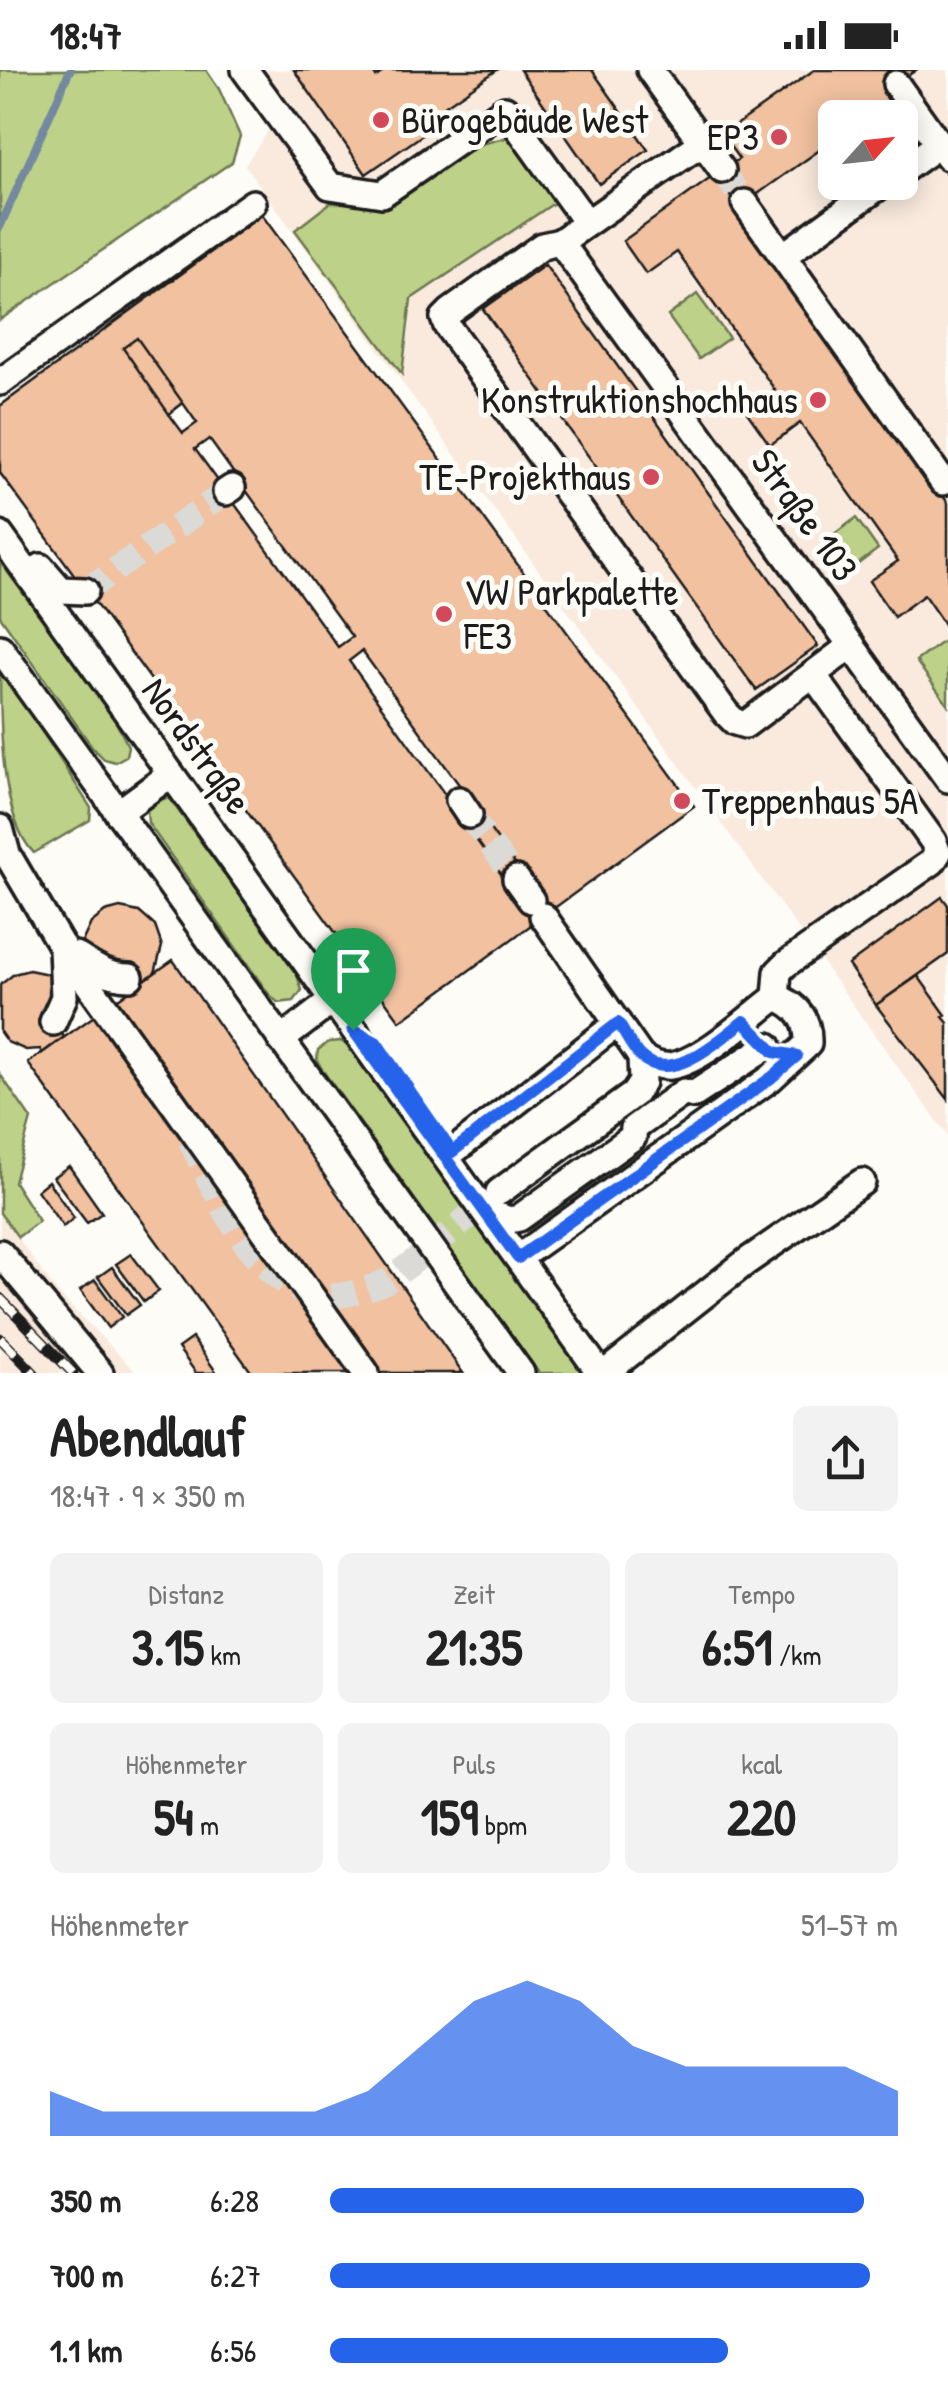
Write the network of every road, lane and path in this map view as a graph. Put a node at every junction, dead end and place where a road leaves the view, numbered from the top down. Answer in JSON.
{"nodes":[{"id":1,"x":245,"y":70,"type":"edge"},
{"id":2,"x":650,"y":70,"type":"edge"},
{"id":3,"x":896,"y":84,"type":"dead end"},
{"id":4,"x":702,"y":142,"type":"junction"},
{"id":5,"x":944,"y":150,"type":"edge"},
{"id":6,"x":918,"y":163,"type":"edge"},
{"id":7,"x":722,"y":170,"type":"tunnel mouth"},
{"id":8,"x":861,"y":200,"type":"edge"},
{"id":9,"x":253,"y":203,"type":"dead end"},
{"id":10,"x":745,"y":203,"type":"tunnel mouth"},
{"id":11,"x":586,"y":222,"type":"junction"},
{"id":12,"x":560,"y":242,"type":"junction"},
{"id":13,"x":782,"y":256,"type":"junction"},
{"id":14,"x":0,"y":382,"type":"edge"},
{"id":15,"x":944,"y":482,"type":"dead end"},
{"id":16,"x":0,"y":525,"type":"edge"},
{"id":17,"x":0,"y":535,"type":"edge"},
{"id":18,"x":86,"y":591,"type":"dead end"},
{"id":19,"x":852,"y":646,"type":"junction"},
{"id":20,"x":0,"y":648,"type":"edge"},
{"id":21,"x":814,"y":676,"type":"junction"},
{"id":22,"x":171,"y":774,"type":"junction"},
{"id":23,"x":948,"y":779,"type":"edge"},
{"id":24,"x":118,"y":813,"type":"junction"},
{"id":25,"x":0,"y":828,"type":"edge"},
{"id":26,"x":529,"y":898,"type":"tunnel mouth"},
{"id":27,"x":62,"y":947,"type":"junction"},
{"id":28,"x":130,"y":977,"type":"dead end"},
{"id":29,"x":776,"y":997,"type":"junction"},
{"id":30,"x":332,"y":1000,"type":"junction"},
{"id":31,"x":744,"y":1021,"type":"junction"},
{"id":32,"x":52,"y":1022,"type":"dead end"},
{"id":33,"x":618,"y":1023,"type":"junction"},
{"id":34,"x":281,"y":1040,"type":"junction"},
{"id":35,"x":768,"y":1046,"type":"junction"},
{"id":36,"x":797,"y":1056,"type":"junction"},
{"id":37,"x":641,"y":1057,"type":"junction"},
{"id":38,"x":449,"y":1155,"type":"junction"},
{"id":39,"x":862,"y":1182,"type":"dead end"},
{"id":40,"x":492,"y":1202,"type":"junction"},
{"id":41,"x":0,"y":1253,"type":"edge"},
{"id":42,"x":518,"y":1258,"type":"junction"},
{"id":43,"x":100,"y":1373,"type":"edge"},
{"id":44,"x":366,"y":1373,"type":"edge"},
{"id":45,"x":521,"y":1373,"type":"edge"},
{"id":46,"x":602,"y":1373,"type":"edge"}],
"edges":[{"from":1,"to":11,"type":"street"},
{"from":2,"to":4,"type":"street"},
{"from":3,"to":5,"type":"street"},
{"from":4,"to":7,"type":"street"},
{"from":4,"to":11,"type":"street"},
{"from":5,"to":6,"type":"street"},
{"from":8,"to":13,"type":"street"},
{"from":9,"to":14,"type":"street"},
{"from":10,"to":13,"type":"street"},
{"from":11,"to":12,"type":"street"},
{"from":12,"to":19,"type":"street","name":"Straße 103"},
{"from":12,"to":21,"type":"street"},
{"from":13,"to":15,"type":"street"},
{"from":16,"to":18,"type":"street"},
{"from":17,"to":22,"type":"street","name":"Nordstraße"},
{"from":19,"to":21,"type":"street"},
{"from":19,"to":23,"type":"street","name":"Straße 103"},
{"from":20,"to":24,"type":"street"},
{"from":21,"to":29,"type":"street"},
{"from":22,"to":24,"type":"street"},
{"from":22,"to":30,"type":"street","name":"Nordstraße"},
{"from":24,"to":34,"type":"street"},
{"from":25,"to":27,"type":"street"},
{"from":26,"to":33,"type":"street"},
{"from":27,"to":28,"type":"street"},
{"from":27,"to":32,"type":"street"},
{"from":27,"to":44,"type":"street"},
{"from":29,"to":31,"type":"street"},
{"from":29,"to":36,"type":"street"},
{"from":30,"to":34,"type":"street"},
{"from":30,"to":38,"type":"street","name":"Nordstraße"},
{"from":31,"to":35,"type":"street"},
{"from":31,"to":37,"type":"street"},
{"from":33,"to":37,"type":"street"},
{"from":33,"to":38,"type":"street"},
{"from":34,"to":45,"type":"street"},
{"from":35,"to":36,"type":"street"},
{"from":35,"to":40,"type":"street"},
{"from":36,"to":42,"type":"street"},
{"from":37,"to":40,"type":"street"},
{"from":38,"to":40,"type":"street","name":"Nordstraße"},
{"from":39,"to":46,"type":"street"},
{"from":40,"to":42,"type":"street"},
{"from":41,"to":43,"type":"street"},
{"from":42,"to":46,"type":"street"}]}
